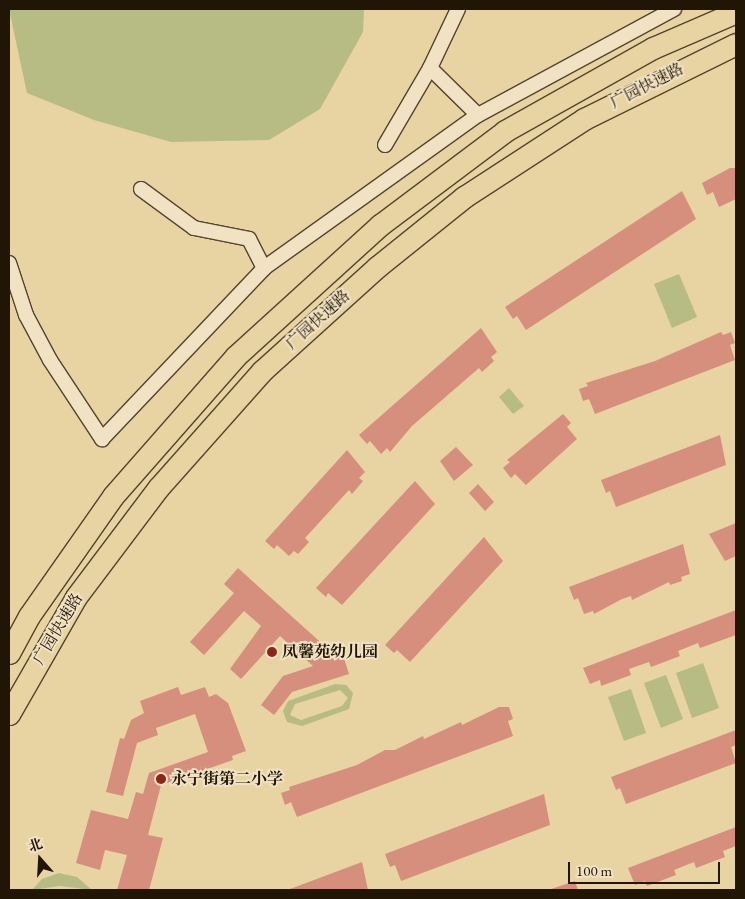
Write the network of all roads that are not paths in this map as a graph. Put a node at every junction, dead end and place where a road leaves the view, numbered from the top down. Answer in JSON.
{"nodes":[{"id":1,"x":458,"y":9,"type":"edge"},
{"id":2,"x":674,"y":9,"type":"edge"},
{"id":3,"x":736,"y":11,"type":"edge"},
{"id":4,"x":736,"y":44,"type":"edge"},
{"id":5,"x":430,"y":68,"type":"junction"},
{"id":6,"x":478,"y":115,"type":"junction"},
{"id":7,"x":385,"y":145,"type":"dead end"},
{"id":8,"x":141,"y":189,"type":"dead end"},
{"id":9,"x":9,"y":263,"type":"edge"},
{"id":10,"x":264,"y":268,"type":"junction"},
{"id":11,"x":9,"y":653,"type":"edge"},
{"id":12,"x":9,"y":714,"type":"edge"}],
"edges":[{"from":1,"to":5,"type":"street"},
{"from":2,"to":6,"type":"street"},
{"from":3,"to":11,"type":"highway","name":"广园快速路"},
{"from":4,"to":12,"type":"highway","name":"广园快速路"},
{"from":5,"to":6,"type":"street"},
{"from":5,"to":7,"type":"street"},
{"from":6,"to":10,"type":"street"},
{"from":8,"to":10,"type":"street"},
{"from":9,"to":10,"type":"street"}]}
